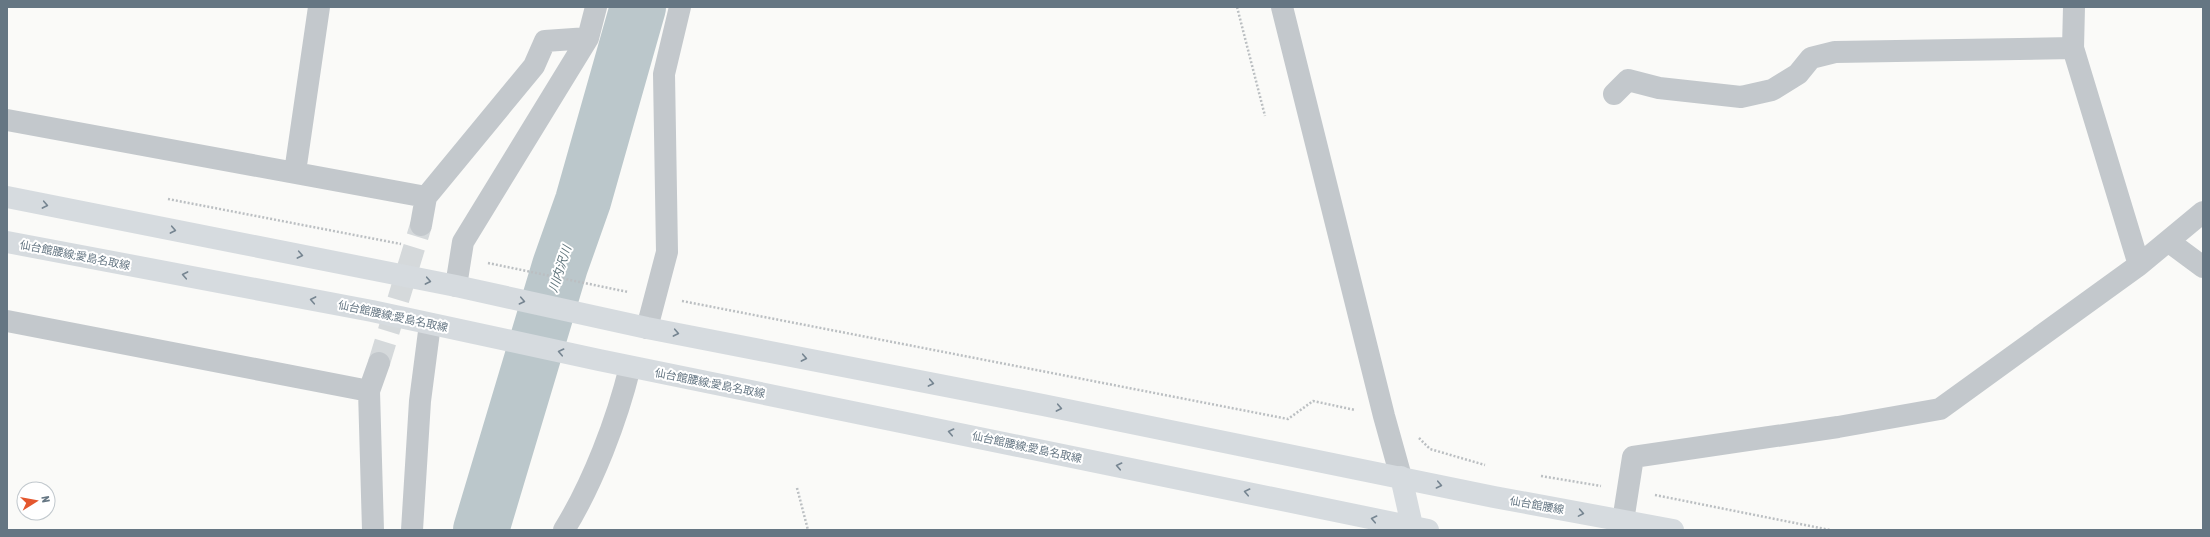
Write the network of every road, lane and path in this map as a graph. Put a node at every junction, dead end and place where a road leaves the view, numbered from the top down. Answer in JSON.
{"nodes":[{"id":1,"x":319,"y":7,"type":"edge"},
{"id":2,"x":596,"y":7,"type":"edge"},
{"id":3,"x":680,"y":7,"type":"edge"},
{"id":4,"x":1237,"y":7,"type":"edge"},
{"id":5,"x":1282,"y":7,"type":"edge"},
{"id":6,"x":2074,"y":7,"type":"edge"},
{"id":7,"x":588,"y":38,"type":"junction"},
{"id":8,"x":2073,"y":48,"type":"junction"},
{"id":9,"x":1614,"y":94,"type":"dead end"},
{"id":10,"x":1265,"y":116,"type":"dead end"},
{"id":11,"x":7,"y":120,"type":"edge"},
{"id":12,"x":295,"y":172,"type":"junction"},
{"id":13,"x":7,"y":197,"type":"edge"},
{"id":14,"x":426,"y":197,"type":"junction"},
{"id":15,"x":163,"y":198,"type":"dead end"},
{"id":16,"x":2203,"y":212,"type":"edge"},
{"id":17,"x":421,"y":225,"type":"tunnel mouth"},
{"id":18,"x":2168,"y":241,"type":"junction"},
{"id":19,"x":7,"y":242,"type":"edge"},
{"id":20,"x":406,"y":245,"type":"dead end"},
{"id":21,"x":460,"y":256,"type":"junction"},
{"id":22,"x":2139,"y":265,"type":"junction"},
{"id":23,"x":2203,"y":267,"type":"edge"},
{"id":24,"x":456,"y":286,"type":"junction"},
{"id":25,"x":655,"y":295,"type":"junction"},
{"id":26,"x":7,"y":321,"type":"edge"},
{"id":27,"x":430,"y":324,"type":"junction"},
{"id":28,"x":647,"y":328,"type":"junction"},
{"id":29,"x":379,"y":363,"type":"tunnel mouth"},
{"id":30,"x":630,"y":367,"type":"junction"},
{"id":31,"x":370,"y":391,"type":"junction"},
{"id":32,"x":1356,"y":410,"type":"dead end"},
{"id":33,"x":1417,"y":436,"type":"dead end"},
{"id":34,"x":1488,"y":466,"type":"dead end"},
{"id":35,"x":1534,"y":474,"type":"dead end"},
{"id":36,"x":1401,"y":477,"type":"junction"},
{"id":37,"x":797,"y":488,"type":"dead end"},
{"id":38,"x":1628,"y":490,"type":"junction"},
{"id":39,"x":1623,"y":521,"type":"junction"},
{"id":40,"x":1418,"y":529,"type":"edge"},
{"id":41,"x":373,"y":530,"type":"edge"},
{"id":42,"x":412,"y":530,"type":"edge"},
{"id":43,"x":564,"y":530,"type":"edge"},
{"id":44,"x":808,"y":530,"type":"edge"},
{"id":45,"x":1673,"y":530,"type":"edge"},
{"id":46,"x":1830,"y":530,"type":"edge"}],
"edges":[{"from":1,"to":12,"type":"street"},
{"from":2,"to":7,"type":"street"},
{"from":3,"to":25,"type":"street"},
{"from":4,"to":10,"type":"path"},
{"from":5,"to":36,"type":"street"},
{"from":6,"to":8,"type":"street"},
{"from":7,"to":14,"type":"street"},
{"from":7,"to":21,"type":"street"},
{"from":8,"to":9,"type":"street"},
{"from":8,"to":22,"type":"street"},
{"from":11,"to":12,"type":"street"},
{"from":12,"to":14,"type":"street"},
{"from":13,"to":24,"type":"main road","one_way":true},
{"from":14,"to":17,"type":"street"},
{"from":15,"to":20,"type":"path"},
{"from":16,"to":18,"type":"street"},
{"from":18,"to":22,"type":"street"},
{"from":18,"to":23,"type":"street"},
{"from":27,"to":19,"type":"main road","name":"仙台館腰線;愛島名取線","one_way":true},
{"from":21,"to":24,"type":"street"},
{"from":21,"to":25,"type":"path"},
{"from":22,"to":38,"type":"street"},
{"from":24,"to":28,"type":"main road","one_way":true},
{"from":25,"to":28,"type":"street"},
{"from":25,"to":32,"type":"path"},
{"from":26,"to":31,"type":"street"},
{"from":30,"to":27,"type":"main road","name":"仙台館腰線;愛島名取線","one_way":true},
{"from":27,"to":42,"type":"street"},
{"from":28,"to":36,"type":"main road","one_way":true},
{"from":29,"to":31,"type":"street"},
{"from":40,"to":30,"type":"main road","name":"仙台館腰線;愛島名取線","one_way":true},
{"from":30,"to":43,"type":"street"},
{"from":31,"to":41,"type":"street"},
{"from":33,"to":34,"type":"path"},
{"from":35,"to":38,"type":"path"},
{"from":36,"to":39,"type":"main road","name":"仙台館腰線","one_way":true},
{"from":36,"to":40,"type":"main road"},
{"from":37,"to":44,"type":"path"},
{"from":38,"to":39,"type":"street"},
{"from":38,"to":46,"type":"path"},
{"from":39,"to":45,"type":"main road","name":"仙台館腰線"}]}
